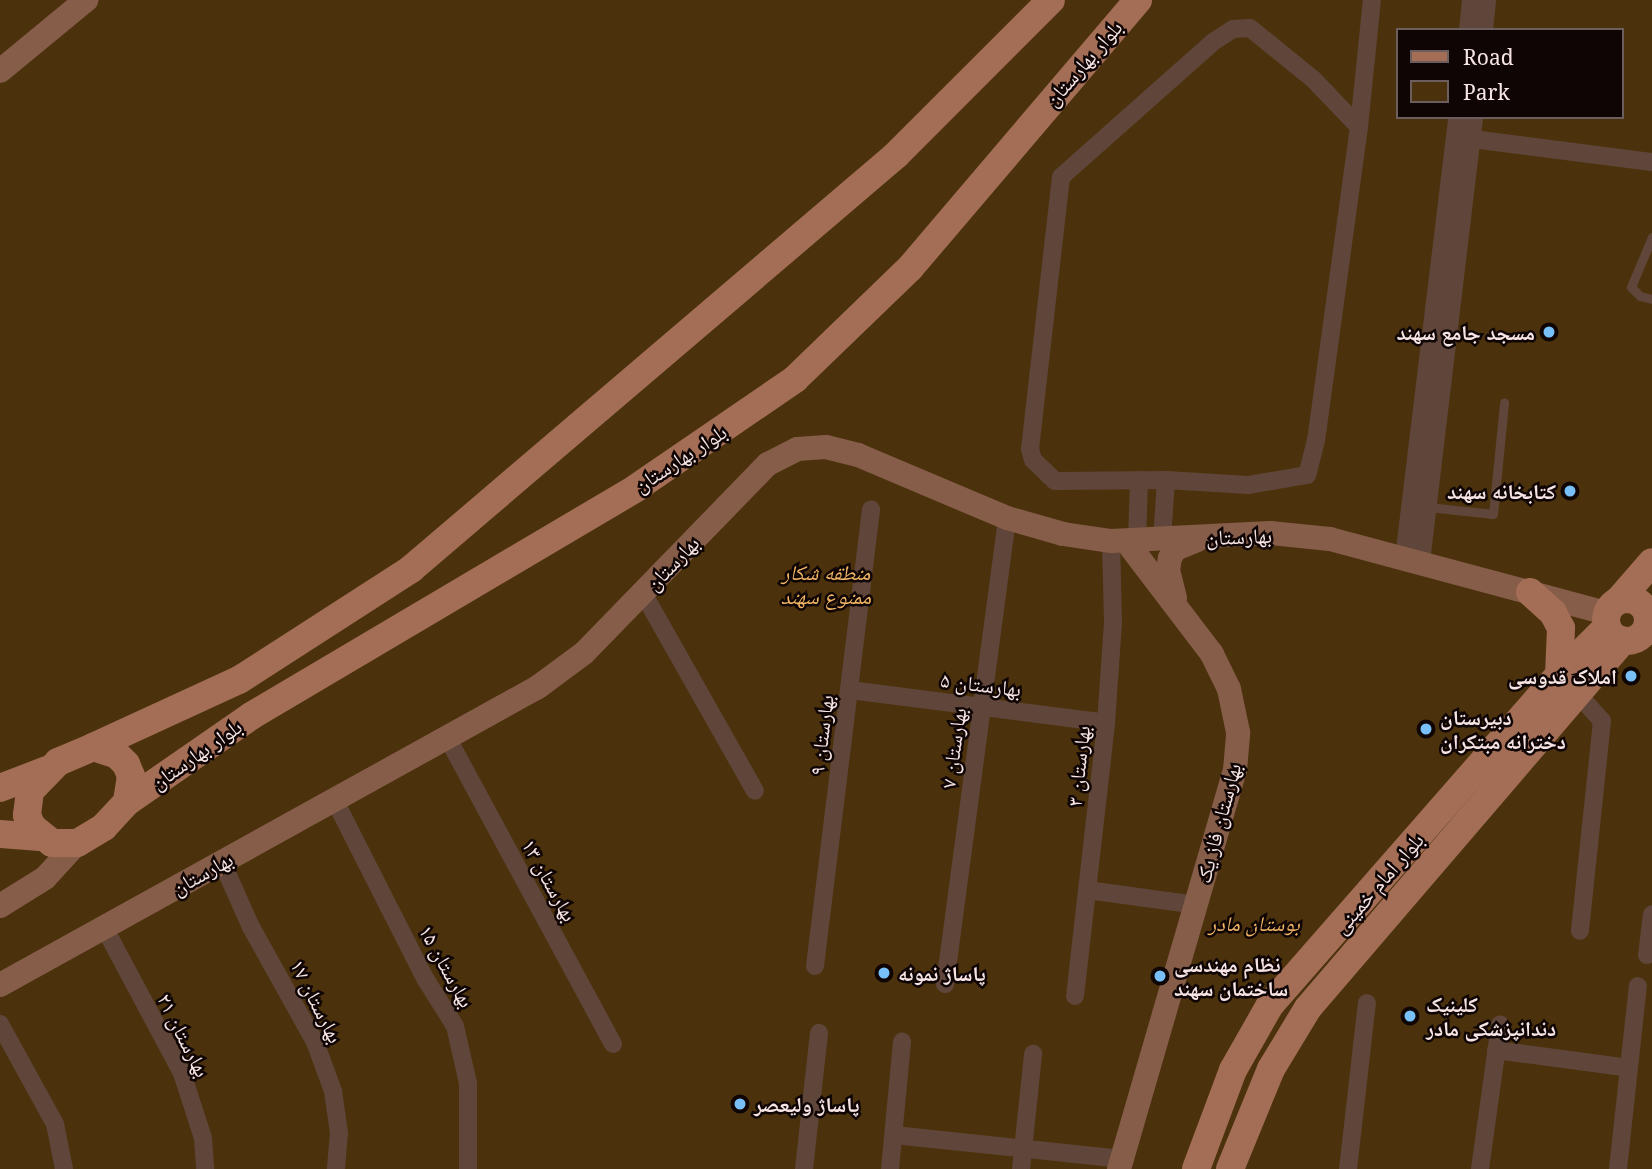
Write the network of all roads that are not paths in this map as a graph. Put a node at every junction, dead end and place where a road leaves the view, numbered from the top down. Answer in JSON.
{"nodes":[{"id":1,"x":1051,"y":0,"type":"edge"},
{"id":2,"x":1138,"y":0,"type":"edge"},
{"id":3,"x":1372,"y":0,"type":"edge"},
{"id":4,"x":1471,"y":0,"type":"edge"},
{"id":5,"x":1487,"y":0,"type":"edge"},
{"id":6,"x":74,"y":4,"type":"edge"},
{"id":7,"x":1468,"y":28,"type":"edge"},
{"id":8,"x":1484,"y":28,"type":"edge"},
{"id":9,"x":0,"y":71,"type":"edge"},
{"id":10,"x":1457,"y":119,"type":"edge"},
{"id":11,"x":1474,"y":119,"type":"edge"},
{"id":12,"x":1359,"y":127,"type":"junction"},
{"id":13,"x":1472,"y":139,"type":"junction"},
{"id":14,"x":1652,"y":162,"type":"edge"},
{"id":15,"x":1652,"y":237,"type":"edge"},
{"id":16,"x":1652,"y":299,"type":"edge"},
{"id":17,"x":1504,"y":402,"type":"dead end"},
{"id":18,"x":1139,"y":480,"type":"junction"},
{"id":19,"x":1167,"y":480,"type":"junction"},
{"id":20,"x":1428,"y":507,"type":"junction"},
{"id":21,"x":871,"y":509,"type":"dead end"},
{"id":22,"x":1007,"y":518,"type":"junction"},
{"id":23,"x":1206,"y":537,"type":"junction"},
{"id":24,"x":1162,"y":540,"type":"junction"},
{"id":25,"x":1125,"y":541,"type":"junction"},
{"id":26,"x":1413,"y":560,"type":"junction"},
{"id":27,"x":1652,"y":562,"type":"edge"},
{"id":28,"x":1530,"y":592,"type":"junction"},
{"id":29,"x":643,"y":593,"type":"junction"},
{"id":30,"x":1178,"y":609,"type":"junction"},
{"id":31,"x":1632,"y":620,"type":"edge"},
{"id":32,"x":1568,"y":683,"type":"junction"},
{"id":33,"x":850,"y":690,"type":"junction"},
{"id":34,"x":981,"y":707,"type":"junction"},
{"id":35,"x":1105,"y":723,"type":"junction"},
{"id":36,"x":447,"y":737,"type":"junction"},
{"id":37,"x":93,"y":747,"type":"junction"},
{"id":38,"x":47,"y":770,"type":"junction"},
{"id":39,"x":0,"y":788,"type":"edge"},
{"id":40,"x":755,"y":791,"type":"dead end"},
{"id":41,"x":334,"y":799,"type":"junction"},
{"id":42,"x":27,"y":802,"type":"junction"},
{"id":43,"x":127,"y":802,"type":"junction"},
{"id":44,"x":1,"y":835,"type":"edge"},
{"id":45,"x":40,"y":837,"type":"junction"},
{"id":46,"x":77,"y":843,"type":"junction"},
{"id":47,"x":222,"y":862,"type":"junction"},
{"id":48,"x":1087,"y":890,"type":"junction"},
{"id":49,"x":1196,"y":905,"type":"junction"},
{"id":50,"x":0,"y":906,"type":"edge"},
{"id":51,"x":1652,"y":914,"type":"edge"},
{"id":52,"x":104,"y":927,"type":"junction"},
{"id":53,"x":1580,"y":931,"type":"dead end"},
{"id":54,"x":1647,"y":955,"type":"dead end"},
{"id":55,"x":816,"y":966,"type":"dead end"},
{"id":56,"x":945,"y":984,"type":"dead end"},
{"id":57,"x":0,"y":985,"type":"edge"},
{"id":58,"x":1638,"y":986,"type":"dead end"},
{"id":59,"x":1075,"y":996,"type":"dead end"},
{"id":60,"x":1367,"y":1003,"type":"dead end"},
{"id":61,"x":0,"y":1024,"type":"edge"},
{"id":62,"x":1500,"y":1024,"type":"dead end"},
{"id":63,"x":819,"y":1033,"type":"dead end"},
{"id":64,"x":902,"y":1042,"type":"dead end"},
{"id":65,"x":613,"y":1044,"type":"dead end"},
{"id":66,"x":1496,"y":1050,"type":"junction"},
{"id":67,"x":1033,"y":1054,"type":"dead end"},
{"id":68,"x":1629,"y":1068,"type":"junction"},
{"id":69,"x":894,"y":1135,"type":"junction"},
{"id":70,"x":1023,"y":1149,"type":"junction"},
{"id":71,"x":1121,"y":1164,"type":"edge"},
{"id":72,"x":64,"y":1169,"type":"edge"},
{"id":73,"x":205,"y":1169,"type":"edge"},
{"id":74,"x":336,"y":1169,"type":"edge"},
{"id":75,"x":468,"y":1169,"type":"edge"},
{"id":76,"x":804,"y":1169,"type":"edge"},
{"id":77,"x":890,"y":1169,"type":"edge"},
{"id":78,"x":1021,"y":1169,"type":"edge"},
{"id":79,"x":1196,"y":1169,"type":"edge"},
{"id":80,"x":1230,"y":1169,"type":"edge"},
{"id":81,"x":1348,"y":1169,"type":"edge"},
{"id":82,"x":1480,"y":1169,"type":"edge"},
{"id":83,"x":1618,"y":1169,"type":"edge"}],
"edges":[{"from":1,"to":37,"type":"main road","name":"بلوار بهارستان"},
{"from":2,"to":43,"type":"main road","name":"بلوار بهارستان"},
{"from":3,"to":12,"type":"street"},
{"from":4,"to":7,"type":"street"},
{"from":5,"to":8,"type":"street"},
{"from":6,"to":9,"type":"street"},
{"from":10,"to":26,"type":"street"},
{"from":11,"to":13,"type":"street"},
{"from":12,"to":18,"type":"street"},
{"from":12,"to":19,"type":"street"},
{"from":13,"to":14,"type":"street"},
{"from":13,"to":20,"type":"street"},
{"from":15,"to":16,"type":"lane"},
{"from":17,"to":20,"type":"lane"},
{"from":18,"to":19,"type":"street"},
{"from":18,"to":25,"type":"street","name":"بهارستان ۳"},
{"from":19,"to":24,"type":"street"},
{"from":20,"to":26,"type":"street"},
{"from":21,"to":33,"type":"street","name":"بهارستان ۹"},
{"from":22,"to":25,"type":"street","name":"بهارستان"},
{"from":22,"to":29,"type":"street","name":"بهارستان"},
{"from":22,"to":34,"type":"street","name":"بهارستان ۷"},
{"from":23,"to":24,"type":"street","name":"بهارستان"},
{"from":23,"to":26,"type":"street","name":"بهارستان"},
{"from":23,"to":30,"type":"street"},
{"from":24,"to":25,"type":"street","name":"بهارستان"},
{"from":25,"to":30,"type":"street","name":"بهارستان فاز یک"},
{"from":25,"to":35,"type":"street","name":"بهارستان ۳"},
{"from":26,"to":28,"type":"street","name":"بهارستان"},
{"from":27,"to":31,"type":"main road","name":"بلوار امام خمینی"},
{"from":28,"to":31,"type":"street","name":"بهارستان"},
{"from":28,"to":32,"type":"main road"},
{"from":29,"to":36,"type":"street","name":"بهارستان"},
{"from":29,"to":40,"type":"street"},
{"from":30,"to":49,"type":"street","name":"بهارستان فاز یک"},
{"from":31,"to":32,"type":"main road","name":"بلوار امام خمینی"},
{"from":32,"to":53,"type":"street"},
{"from":32,"to":79,"type":"main road","name":"بلوار امام خمینی"},
{"from":32,"to":80,"type":"main road","name":"بلوار امام خمینی"},
{"from":33,"to":34,"type":"street","name":"بهارستان ۵"},
{"from":33,"to":55,"type":"street","name":"بهارستان ۹"},
{"from":34,"to":35,"type":"street","name":"بهارستان ۵"},
{"from":34,"to":56,"type":"street","name":"بهارستان ۷"},
{"from":35,"to":48,"type":"street","name":"بهارستان ۳"},
{"from":36,"to":41,"type":"street","name":"بهارستان"},
{"from":36,"to":65,"type":"street","name":"بهارستان ۱۳"},
{"from":37,"to":38,"type":"main road"},
{"from":37,"to":43,"type":"main road"},
{"from":38,"to":39,"type":"main road"},
{"from":38,"to":42,"type":"main road"},
{"from":41,"to":47,"type":"street","name":"بهارستان"},
{"from":41,"to":75,"type":"street","name":"بهارستان ۱۵"},
{"from":42,"to":44,"type":"street"},
{"from":42,"to":45,"type":"main road"},
{"from":43,"to":46,"type":"main road"},
{"from":44,"to":45,"type":"main road"},
{"from":45,"to":46,"type":"main road"},
{"from":46,"to":50,"type":"street"},
{"from":47,"to":52,"type":"street","name":"بهارستان"},
{"from":47,"to":74,"type":"street","name":"بهارستان ۱۷"},
{"from":48,"to":49,"type":"street"},
{"from":48,"to":59,"type":"street","name":"بهارستان ۳"},
{"from":49,"to":71,"type":"street","name":"بهارستان فاز یک"},
{"from":51,"to":54,"type":"street"},
{"from":52,"to":57,"type":"street","name":"بهارستان"},
{"from":52,"to":73,"type":"street","name":"بهارستان ۲۱"},
{"from":58,"to":68,"type":"street"},
{"from":60,"to":81,"type":"street"},
{"from":61,"to":72,"type":"street"},
{"from":62,"to":66,"type":"street"},
{"from":63,"to":76,"type":"street"},
{"from":64,"to":69,"type":"street"},
{"from":66,"to":68,"type":"street"},
{"from":66,"to":82,"type":"street"},
{"from":67,"to":70,"type":"street"},
{"from":68,"to":83,"type":"street"},
{"from":69,"to":70,"type":"street"},
{"from":69,"to":77,"type":"street"},
{"from":70,"to":71,"type":"street"},
{"from":70,"to":78,"type":"street"}]}
